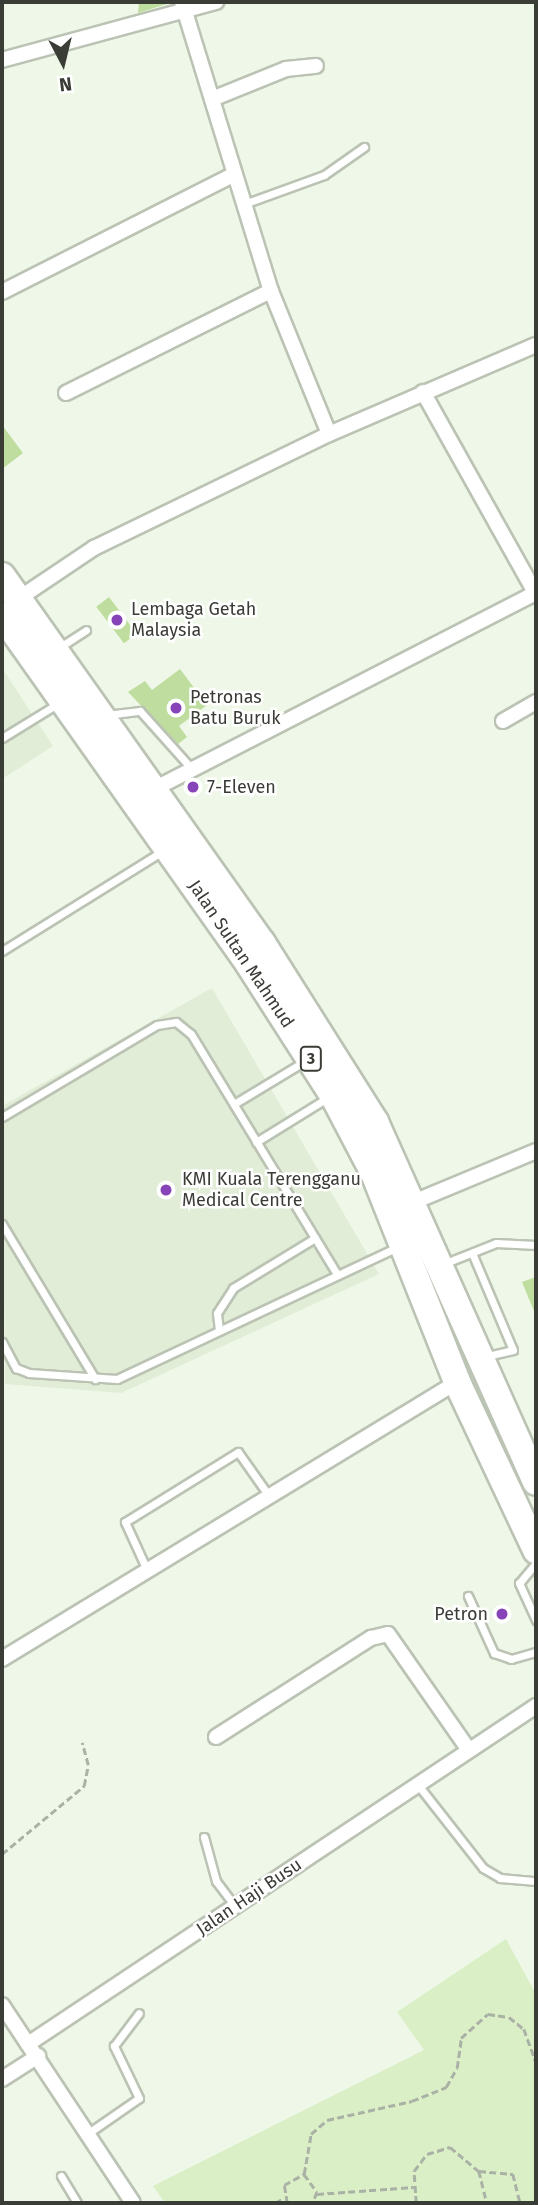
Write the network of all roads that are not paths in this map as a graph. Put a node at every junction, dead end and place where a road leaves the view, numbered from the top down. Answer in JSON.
{"nodes":[{"id":1,"x":216,"y":2,"type":"edge"},
{"id":2,"x":184,"y":7,"type":"edge"},
{"id":3,"x":2,"y":60,"type":"edge"},
{"id":4,"x":316,"y":66,"type":"dead end"},
{"id":5,"x":212,"y":99,"type":"junction"},
{"id":6,"x":363,"y":147,"type":"dead end"},
{"id":7,"x":235,"y":174,"type":"junction"},
{"id":8,"x":244,"y":204,"type":"junction"},
{"id":9,"x":271,"y":291,"type":"junction"},
{"id":10,"x":2,"y":292,"type":"edge"},
{"id":11,"x":536,"y":345,"type":"edge"},
{"id":12,"x":423,"y":392,"type":"junction"},
{"id":13,"x":66,"y":393,"type":"dead end"},
{"id":14,"x":329,"y":434,"type":"junction"},
{"id":15,"x":2,"y":576,"type":"edge"},
{"id":16,"x":536,"y":593,"type":"edge"},
{"id":17,"x":10,"y":607,"type":"edge"},
{"id":18,"x":86,"y":630,"type":"dead end"},
{"id":19,"x":55,"y":650,"type":"junction"},
{"id":20,"x":63,"y":700,"type":"junction"},
{"id":21,"x":536,"y":702,"type":"edge"},
{"id":22,"x":102,"y":716,"type":"junction"},
{"id":23,"x":502,"y":721,"type":"dead end"},
{"id":24,"x":2,"y":738,"type":"edge"},
{"id":25,"x":192,"y":769,"type":"junction"},
{"id":26,"x":154,"y":789,"type":"junction"},
{"id":27,"x":168,"y":848,"type":"junction"},
{"id":28,"x":2,"y":951,"type":"edge"},
{"id":29,"x":310,"y":1058,"type":"junction"},
{"id":30,"x":333,"y":1095,"type":"junction"},
{"id":31,"x":234,"y":1104,"type":"junction"},
{"id":32,"x":2,"y":1117,"type":"edge"},
{"id":33,"x":257,"y":1142,"type":"junction"},
{"id":34,"x":536,"y":1150,"type":"edge"},
{"id":35,"x":411,"y":1203,"type":"junction"},
{"id":36,"x":2,"y":1224,"type":"edge"},
{"id":37,"x":315,"y":1238,"type":"junction"},
{"id":38,"x":403,"y":1245,"type":"junction"},
{"id":39,"x":536,"y":1245,"type":"edge"},
{"id":40,"x":472,"y":1253,"type":"junction"},
{"id":41,"x":439,"y":1266,"type":"junction"},
{"id":42,"x":337,"y":1274,"type":"junction"},
{"id":43,"x":219,"y":1330,"type":"junction"},
{"id":44,"x":2,"y":1342,"type":"edge"},
{"id":45,"x":478,"y":1352,"type":"junction"},
{"id":46,"x":95,"y":1380,"type":"junction"},
{"id":47,"x":457,"y":1382,"type":"junction"},
{"id":48,"x":536,"y":1482,"type":"edge"},
{"id":49,"x":269,"y":1496,"type":"junction"},
{"id":50,"x":536,"y":1550,"type":"edge"},
{"id":51,"x":536,"y":1563,"type":"edge"},
{"id":52,"x":148,"y":1570,"type":"junction"},
{"id":53,"x":468,"y":1595,"type":"dead end"},
{"id":54,"x":536,"y":1620,"type":"edge"},
{"id":55,"x":536,"y":1652,"type":"edge"},
{"id":56,"x":2,"y":1660,"type":"edge"},
{"id":57,"x":536,"y":1706,"type":"edge"},
{"id":58,"x":216,"y":1737,"type":"dead end"},
{"id":59,"x":469,"y":1751,"type":"junction"},
{"id":60,"x":418,"y":1785,"type":"junction"},
{"id":61,"x":204,"y":1837,"type":"dead end"},
{"id":62,"x":536,"y":1881,"type":"edge"},
{"id":63,"x":236,"y":1906,"type":"junction"},
{"id":64,"x":2,"y":2005,"type":"edge"},
{"id":65,"x":139,"y":2013,"type":"dead end"},
{"id":66,"x":28,"y":2044,"type":"junction"},
{"id":67,"x":38,"y":2056,"type":"junction"},
{"id":68,"x":2,"y":2079,"type":"edge"},
{"id":69,"x":86,"y":2134,"type":"junction"},
{"id":70,"x":61,"y":2176,"type":"dead end"},
{"id":71,"x":78,"y":2203,"type":"edge"},
{"id":72,"x":133,"y":2203,"type":"edge"}],
"edges":[{"from":1,"to":2,"type":"street"},
{"from":2,"to":3,"type":"street"},
{"from":2,"to":5,"type":"street"},
{"from":4,"to":5,"type":"street"},
{"from":5,"to":7,"type":"street"},
{"from":6,"to":8,"type":"lane"},
{"from":7,"to":8,"type":"street"},
{"from":7,"to":10,"type":"street"},
{"from":8,"to":9,"type":"street"},
{"from":9,"to":13,"type":"street"},
{"from":9,"to":14,"type":"street"},
{"from":11,"to":12,"type":"street"},
{"from":12,"to":14,"type":"street"},
{"from":12,"to":16,"type":"street"},
{"from":14,"to":17,"type":"street"},
{"from":15,"to":17,"type":"highway","name":"Jalan Sultan Mahmud","number":"3"},
{"from":16,"to":25,"type":"street"},
{"from":17,"to":19,"type":"highway","name":"Jalan Sultan Mahmud","number":"3"},
{"from":17,"to":20,"type":"highway","name":"Jalan Sultan Mahmud","number":"3"},
{"from":18,"to":19,"type":"lane"},
{"from":19,"to":22,"type":"highway","name":"Jalan Sultan Mahmud","number":"3"},
{"from":20,"to":24,"type":"lane"},
{"from":20,"to":27,"type":"highway","name":"Jalan Sultan Mahmud","number":"3"},
{"from":21,"to":23,"type":"street"},
{"from":22,"to":25,"type":"lane"},
{"from":22,"to":26,"type":"highway","name":"Jalan Sultan Mahmud","number":"3"},
{"from":25,"to":26,"type":"street"},
{"from":26,"to":35,"type":"highway","name":"Jalan Sultan Mahmud","number":"3"},
{"from":27,"to":28,"type":"lane"},
{"from":27,"to":29,"type":"highway","name":"Jalan Sultan Mahmud","number":"3"},
{"from":29,"to":30,"type":"highway","name":"Jalan Sultan Mahmud","number":"3"},
{"from":29,"to":31,"type":"lane"},
{"from":30,"to":33,"type":"lane"},
{"from":30,"to":38,"type":"highway","name":"Jalan Sultan Mahmud","number":"3"},
{"from":31,"to":32,"type":"lane"},
{"from":31,"to":33,"type":"lane"},
{"from":33,"to":37,"type":"lane"},
{"from":34,"to":35,"type":"street"},
{"from":35,"to":41,"type":"highway","name":"Jalan Sultan Mahmud","number":"3"},
{"from":36,"to":46,"type":"lane"},
{"from":37,"to":42,"type":"lane"},
{"from":37,"to":43,"type":"lane"},
{"from":38,"to":42,"type":"lane"},
{"from":38,"to":47,"type":"highway","name":"Jalan Sultan Mahmud","number":"3"},
{"from":39,"to":40,"type":"lane"},
{"from":40,"to":41,"type":"lane"},
{"from":40,"to":45,"type":"lane"},
{"from":41,"to":45,"type":"highway","name":"Jalan Sultan Mahmud","number":"3"},
{"from":42,"to":43,"type":"lane"},
{"from":43,"to":46,"type":"lane"},
{"from":44,"to":46,"type":"lane"},
{"from":45,"to":48,"type":"highway","name":"Jalan Sultan Mahmud","number":"3"},
{"from":47,"to":49,"type":"street"},
{"from":47,"to":50,"type":"highway","name":"Jalan Sultan Mahmud","number":"3"},
{"from":49,"to":52,"type":"street"},
{"from":49,"to":52,"type":"lane"},
{"from":51,"to":54,"type":"lane"},
{"from":52,"to":56,"type":"street"},
{"from":53,"to":55,"type":"lane"},
{"from":57,"to":59,"type":"street","name":"Jalan Haji Busu"},
{"from":58,"to":59,"type":"street"},
{"from":59,"to":60,"type":"street","name":"Jalan Haji Busu"},
{"from":60,"to":62,"type":"lane"},
{"from":60,"to":63,"type":"street","name":"Jalan Haji Busu"},
{"from":61,"to":63,"type":"lane"},
{"from":63,"to":66,"type":"street","name":"Jalan Haji Busu"},
{"from":64,"to":66,"type":"street"},
{"from":65,"to":69,"type":"lane"},
{"from":66,"to":67,"type":"street"},
{"from":67,"to":68,"type":"street"},
{"from":67,"to":69,"type":"street"},
{"from":69,"to":72,"type":"street"},
{"from":70,"to":71,"type":"lane"}]}
